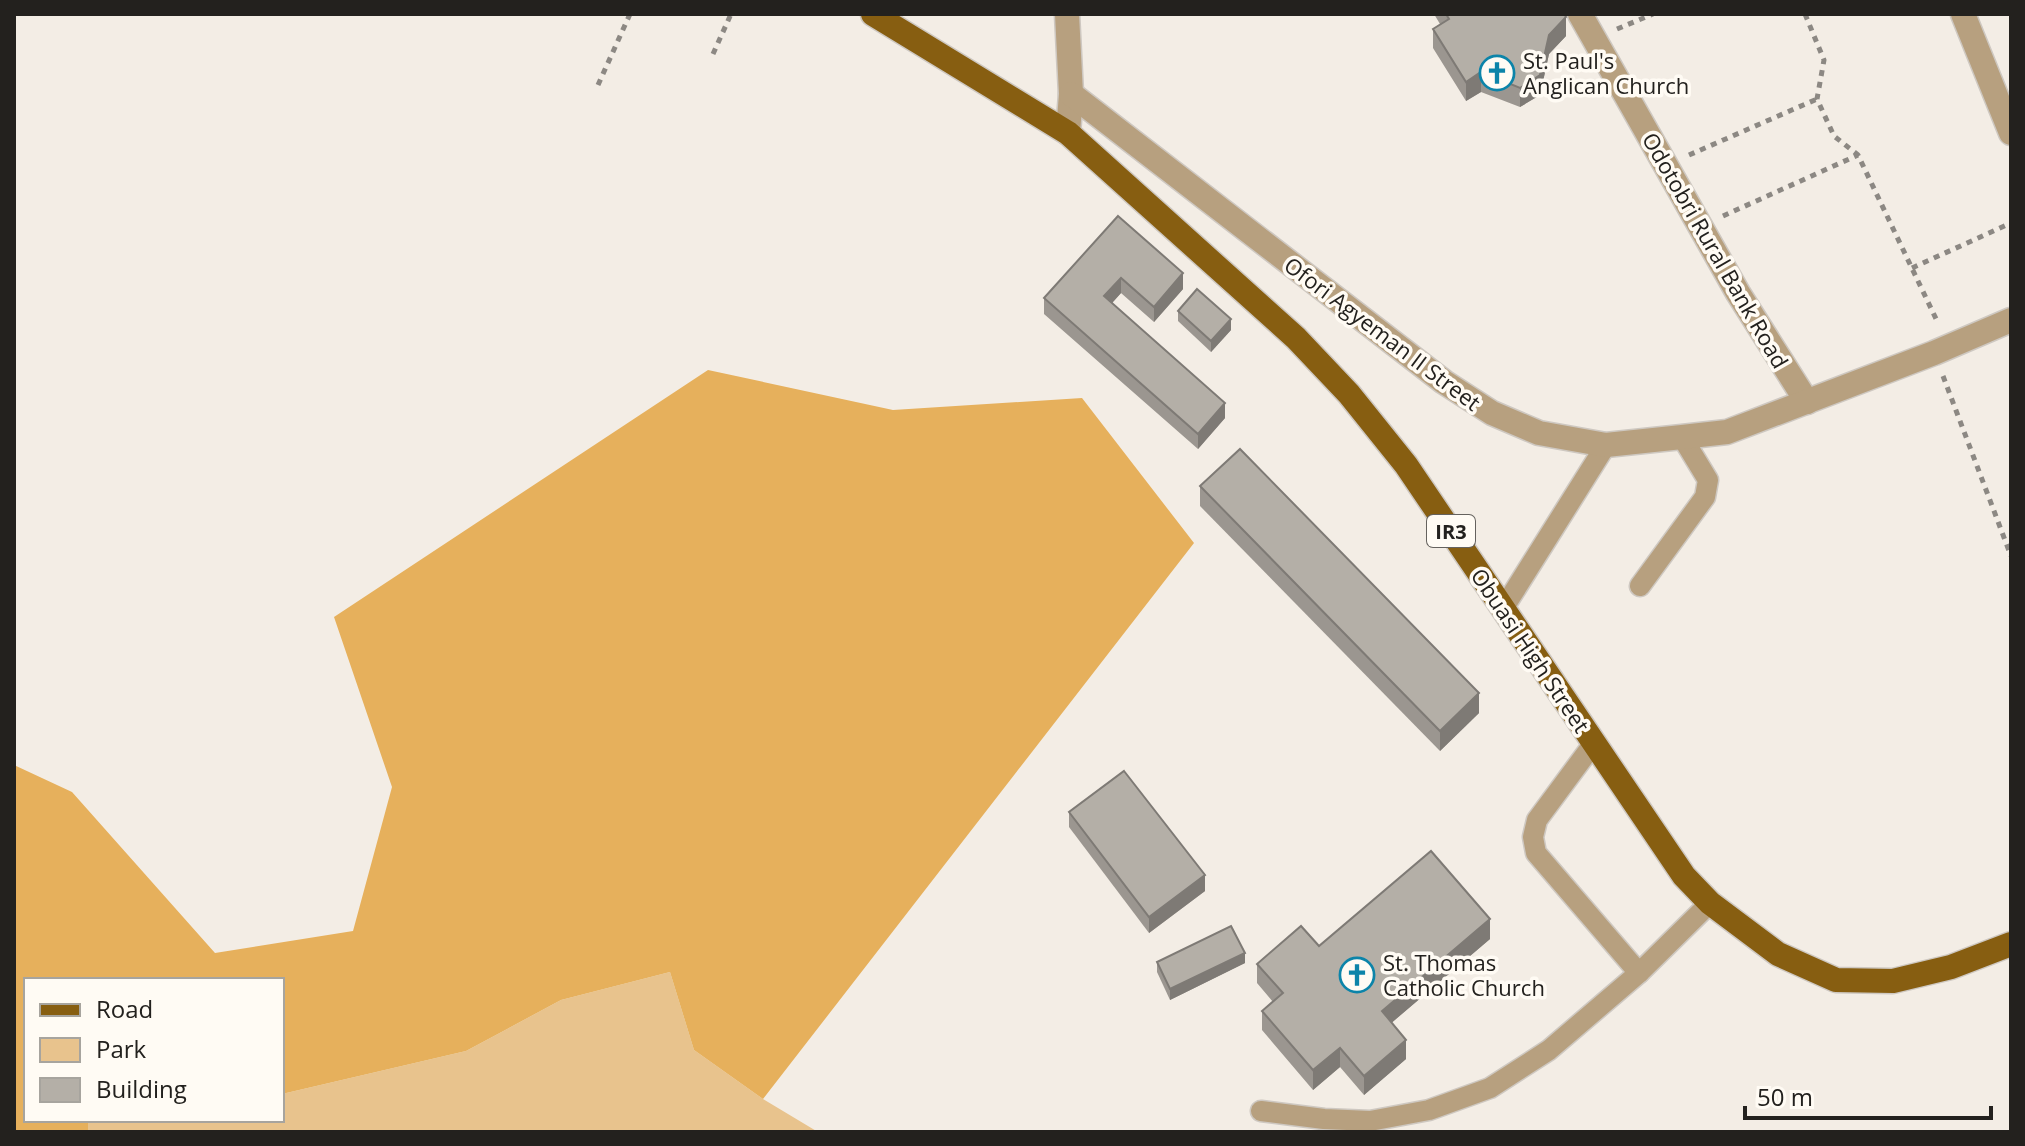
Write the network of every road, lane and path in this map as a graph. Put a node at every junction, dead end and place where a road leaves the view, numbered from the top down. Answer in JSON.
{"nodes":[{"id":1,"x":630,"y":14,"type":"edge"},
{"id":2,"x":731,"y":14,"type":"edge"},
{"id":3,"x":873,"y":14,"type":"edge"},
{"id":4,"x":1067,"y":14,"type":"edge"},
{"id":5,"x":1580,"y":14,"type":"edge"},
{"id":6,"x":1653,"y":14,"type":"edge"},
{"id":7,"x":1805,"y":14,"type":"edge"},
{"id":8,"x":1963,"y":14,"type":"edge"},
{"id":9,"x":1594,"y":39,"type":"junction"},
{"id":10,"x":713,"y":54,"type":"dead end"},
{"id":11,"x":598,"y":85,"type":"dead end"},
{"id":12,"x":1071,"y":94,"type":"junction"},
{"id":13,"x":1817,"y":99,"type":"junction"},
{"id":14,"x":1068,"y":133,"type":"junction"},
{"id":15,"x":2011,"y":133,"type":"edge"},
{"id":16,"x":1858,"y":155,"type":"junction"},
{"id":17,"x":1666,"y":165,"type":"junction"},
{"id":18,"x":2011,"y":223,"type":"edge"},
{"id":19,"x":1700,"y":226,"type":"junction"},
{"id":20,"x":1912,"y":268,"type":"junction"},
{"id":21,"x":2011,"y":320,"type":"edge"},
{"id":22,"x":1942,"y":350,"type":"junction"},
{"id":23,"x":1807,"y":402,"type":"junction"},
{"id":24,"x":1682,"y":437,"type":"junction"},
{"id":25,"x":1606,"y":445,"type":"junction"},
{"id":26,"x":2011,"y":556,"type":"edge"},
{"id":27,"x":1640,"y":586,"type":"dead end"},
{"id":28,"x":1503,"y":609,"type":"junction"},
{"id":29,"x":1594,"y":743,"type":"junction"},
{"id":30,"x":1710,"y":903,"type":"junction"},
{"id":31,"x":2011,"y":944,"type":"edge"},
{"id":32,"x":1639,"y":973,"type":"junction"},
{"id":33,"x":1261,"y":1111,"type":"dead end"}],
"edges":[{"from":1,"to":11,"type":"path"},
{"from":2,"to":10,"type":"path"},
{"from":3,"to":14,"type":"main road","name":"Obuasi High Street","number":"IR3"},
{"from":4,"to":12,"type":"street"},
{"from":5,"to":9,"type":"street","name":"Odotobri Rural Bank Road"},
{"from":6,"to":9,"type":"path"},
{"from":7,"to":13,"type":"path"},
{"from":8,"to":15,"type":"street"},
{"from":9,"to":17,"type":"street","name":"Odotobri Rural Bank Road"},
{"from":12,"to":14,"type":"street"},
{"from":12,"to":25,"type":"street","name":"Ofori Agyeman II Street"},
{"from":13,"to":16,"type":"path"},
{"from":13,"to":17,"type":"path"},
{"from":14,"to":28,"type":"main road","name":"Obuasi High Street","number":"IR3"},
{"from":16,"to":19,"type":"path"},
{"from":16,"to":20,"type":"path"},
{"from":17,"to":19,"type":"street","name":"Odotobri Rural Bank Road"},
{"from":18,"to":20,"type":"path"},
{"from":19,"to":23,"type":"street","name":"Odotobri Rural Bank Road"},
{"from":20,"to":22,"type":"path"},
{"from":21,"to":22,"type":"street","name":"Ofori Agyeman II Street"},
{"from":22,"to":23,"type":"street","name":"Ofori Agyeman II Street"},
{"from":22,"to":26,"type":"path"},
{"from":23,"to":24,"type":"street","name":"Ofori Agyeman II Street"},
{"from":24,"to":25,"type":"street","name":"Ofori Agyeman II Street"},
{"from":24,"to":27,"type":"lane"},
{"from":25,"to":28,"type":"lane"},
{"from":28,"to":29,"type":"main road","name":"Obuasi High Street","number":"IR3"},
{"from":29,"to":30,"type":"main road","name":"Obuasi High Street","number":"IR3"},
{"from":29,"to":32,"type":"lane"},
{"from":30,"to":31,"type":"main road","name":"Obuasi High Street","number":"IR3"},
{"from":30,"to":32,"type":"lane"},
{"from":32,"to":33,"type":"lane"}]}
